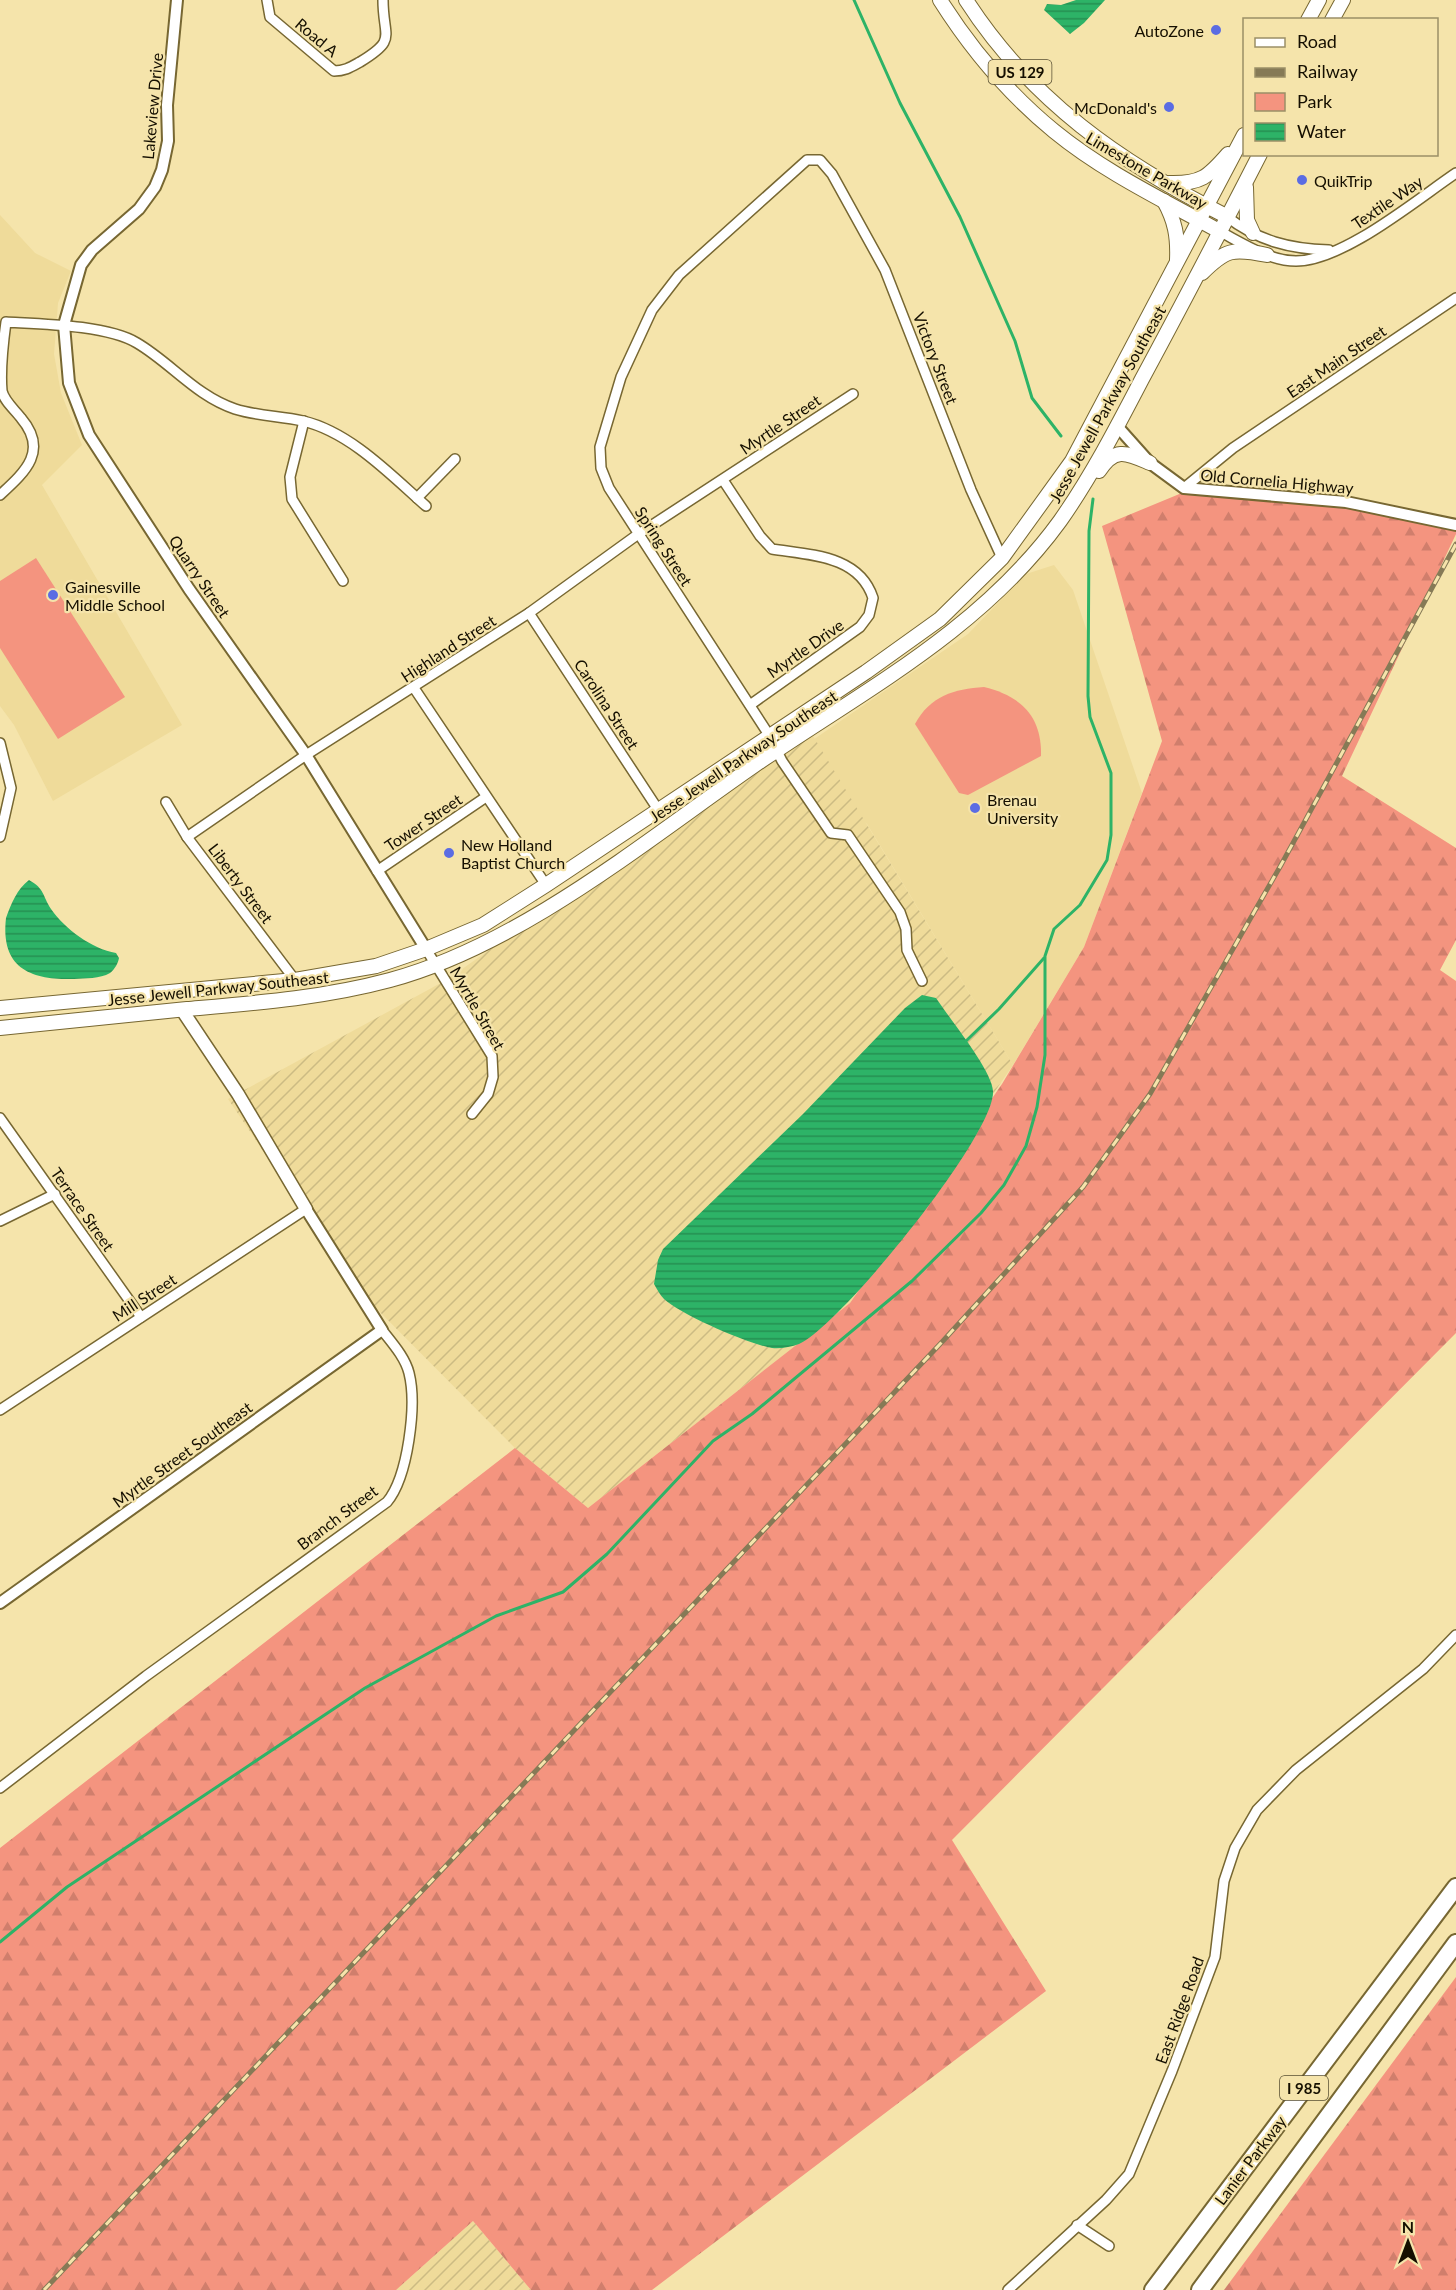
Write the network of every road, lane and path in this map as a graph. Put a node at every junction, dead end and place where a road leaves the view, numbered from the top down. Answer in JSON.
{"nodes":[{"id":1,"x":177,"y":0,"type":"edge"},
{"id":2,"x":267,"y":0,"type":"edge"},
{"id":3,"x":383,"y":0,"type":"edge"},
{"id":4,"x":940,"y":0,"type":"edge"},
{"id":5,"x":966,"y":0,"type":"edge"},
{"id":6,"x":1319,"y":0,"type":"edge"},
{"id":7,"x":1343,"y":0,"type":"edge"},
{"id":8,"x":1309,"y":18,"type":"edge"},
{"id":9,"x":1333,"y":18,"type":"edge"},
{"id":10,"x":1243,"y":137,"type":"edge"},
{"id":11,"x":1243,"y":138,"type":"edge"},
{"id":12,"x":1259,"y":156,"type":"edge"},
{"id":13,"x":1456,"y":173,"type":"edge"},
{"id":14,"x":832,"y":174,"type":"joint"},
{"id":15,"x":1246,"y":182,"type":"junction"},
{"id":16,"x":1167,"y":183,"type":"junction"},
{"id":17,"x":1164,"y":200,"type":"junction"},
{"id":18,"x":1206,"y":206,"type":"junction"},
{"id":19,"x":139,"y":209,"type":"joint"},
{"id":20,"x":1226,"y":216,"type":"junction"},
{"id":21,"x":1199,"y":220,"type":"junction"},
{"id":22,"x":1219,"y":231,"type":"junction"},
{"id":23,"x":1253,"y":233,"type":"junction"},
{"id":24,"x":1332,"y":250,"type":"junction"},
{"id":25,"x":1267,"y":255,"type":"junction"},
{"id":26,"x":1177,"y":265,"type":"junction"},
{"id":27,"x":1194,"y":281,"type":"junction"},
{"id":28,"x":1456,"y":298,"type":"edge"},
{"id":29,"x":64,"y":325,"type":"junction"},
{"id":30,"x":853,"y":394,"type":"dead end"},
{"id":31,"x":304,"y":421,"type":"junction"},
{"id":32,"x":1117,"y":426,"type":"junction"},
{"id":33,"x":455,"y":459,"type":"dead end"},
{"id":34,"x":1150,"y":463,"type":"junction"},
{"id":35,"x":723,"y":480,"type":"junction"},
{"id":36,"x":1184,"y":488,"type":"junction"},
{"id":37,"x":0,"y":495,"type":"edge"},
{"id":38,"x":1075,"y":496,"type":"junction"},
{"id":39,"x":417,"y":498,"type":"junction"},
{"id":40,"x":426,"y":506,"type":"dead end"},
{"id":41,"x":1456,"y":525,"type":"edge"},
{"id":42,"x":638,"y":535,"type":"junction"},
{"id":43,"x":1002,"y":558,"type":"junction"},
{"id":44,"x":343,"y":581,"type":"dead end"},
{"id":45,"x":529,"y":613,"type":"junction"},
{"id":46,"x":414,"y":688,"type":"junction"},
{"id":47,"x":750,"y":705,"type":"junction"},
{"id":48,"x":769,"y":735,"type":"junction"},
{"id":49,"x":0,"y":743,"type":"edge"},
{"id":50,"x":778,"y":750,"type":"junction"},
{"id":51,"x":306,"y":755,"type":"junction"},
{"id":52,"x":486,"y":797,"type":"junction"},
{"id":53,"x":166,"y":802,"type":"dead end"},
{"id":54,"x":659,"y":811,"type":"junction"},
{"id":55,"x":0,"y":837,"type":"edge"},
{"id":56,"x":187,"y":837,"type":"junction"},
{"id":57,"x":377,"y":871,"type":"junction"},
{"id":58,"x":546,"y":885,"type":"junction"},
{"id":59,"x":426,"y":949,"type":"junction"},
{"id":60,"x":435,"y":965,"type":"junction"},
{"id":61,"x":295,"y":980,"type":"junction"},
{"id":62,"x":922,"y":981,"type":"dead end"},
{"id":63,"x":0,"y":1008,"type":"edge"},
{"id":64,"x":182,"y":1010,"type":"junction"},
{"id":65,"x":0,"y":1028,"type":"edge"},
{"id":66,"x":472,"y":1114,"type":"dead end"},
{"id":67,"x":0,"y":1118,"type":"edge"},
{"id":68,"x":55,"y":1194,"type":"junction"},
{"id":69,"x":306,"y":1209,"type":"junction"},
{"id":70,"x":0,"y":1221,"type":"edge"},
{"id":71,"x":141,"y":1317,"type":"junction"},
{"id":72,"x":382,"y":1330,"type":"junction"},
{"id":73,"x":0,"y":1410,"type":"edge"},
{"id":74,"x":0,"y":1603,"type":"edge"},
{"id":75,"x":1456,"y":1635,"type":"edge"},
{"id":76,"x":0,"y":1788,"type":"edge"},
{"id":77,"x":1456,"y":1887,"type":"edge"},
{"id":78,"x":1456,"y":1943,"type":"edge"},
{"id":79,"x":1077,"y":2225,"type":"junction"},
{"id":80,"x":1109,"y":2246,"type":"dead end"},
{"id":81,"x":1008,"y":2290,"type":"edge"},
{"id":82,"x":1153,"y":2290,"type":"edge"},
{"id":83,"x":1200,"y":2290,"type":"edge"}],
"edges":[{"from":1,"to":19,"type":"street","name":"Lakeview Drive"},
{"from":2,"to":3,"type":"street","name":"Road A"},
{"from":4,"to":17,"type":"main road","name":"Limestone Parkway","number":"US 129"},
{"from":5,"to":16,"type":"main road","name":"Limestone Parkway","number":"US 129"},
{"from":6,"to":8,"type":"main road"},
{"from":7,"to":9,"type":"main road"},
{"from":10,"to":16,"type":"main road"},
{"from":11,"to":18,"type":"main road","name":"Jesse Jewell Parkway Southeast"},
{"from":12,"to":15,"type":"main road","name":"Jesse Jewell Parkway Southeast"},
{"from":13,"to":24,"type":"street","name":"Textile Way"},
{"from":14,"to":42,"type":"street","name":"Spring Street"},
{"from":14,"to":43,"type":"street","name":"Victory Street"},
{"from":15,"to":20,"type":"main road","name":"Jesse Jewell Parkway Southeast"},
{"from":15,"to":23,"type":"main road"},
{"from":16,"to":18,"type":"main road","name":"Limestone Parkway"},
{"from":17,"to":21,"type":"main road","name":"Limestone Parkway","number":"US 129"},
{"from":17,"to":26,"type":"main road"},
{"from":18,"to":20,"type":"main road","name":"Limestone Parkway"},
{"from":18,"to":21,"type":"main road","name":"Jesse Jewell Parkway Southeast"},
{"from":19,"to":29,"type":"street","name":"Quarry Street"},
{"from":20,"to":22,"type":"main road","name":"Jesse Jewell Parkway Southeast"},
{"from":20,"to":23,"type":"street","name":"Textile Way"},
{"from":21,"to":22,"type":"main road","name":"Limestone Parkway","number":"US 129"},
{"from":21,"to":26,"type":"main road","name":"Jesse Jewell Parkway Southeast"},
{"from":22,"to":25,"type":"street","name":"Textile Way"},
{"from":22,"to":27,"type":"main road","name":"Jesse Jewell Parkway Southeast"},
{"from":23,"to":24,"type":"street","name":"Textile Way"},
{"from":24,"to":25,"type":"street","name":"Textile Way"},
{"from":25,"to":27,"type":"main road"},
{"from":26,"to":43,"type":"main road","name":"Jesse Jewell Parkway Southeast"},
{"from":27,"to":32,"type":"main road","name":"Jesse Jewell Parkway Southeast"},
{"from":28,"to":36,"type":"street","name":"East Main Street"},
{"from":29,"to":31,"type":"street"},
{"from":29,"to":37,"type":"street"},
{"from":29,"to":51,"type":"street","name":"Quarry Street"},
{"from":30,"to":35,"type":"street","name":"Myrtle Street"},
{"from":31,"to":39,"type":"street"},
{"from":31,"to":44,"type":"street"},
{"from":32,"to":34,"type":"street","name":"Old Cornelia Highway"},
{"from":32,"to":38,"type":"main road","name":"Jesse Jewell Parkway Southeast"},
{"from":33,"to":39,"type":"street"},
{"from":34,"to":36,"type":"street","name":"Old Cornelia Highway"},
{"from":34,"to":38,"type":"main road"},
{"from":35,"to":42,"type":"street","name":"Highland Street"},
{"from":35,"to":47,"type":"street","name":"Myrtle Drive"},
{"from":36,"to":41,"type":"street","name":"Old Cornelia Highway"},
{"from":38,"to":50,"type":"main road","name":"Jesse Jewell Parkway Southeast"},
{"from":39,"to":40,"type":"street"},
{"from":42,"to":45,"type":"street","name":"Highland Street"},
{"from":42,"to":47,"type":"street","name":"Spring Street"},
{"from":43,"to":48,"type":"main road","name":"Jesse Jewell Parkway Southeast"},
{"from":45,"to":46,"type":"street","name":"Highland Street"},
{"from":45,"to":54,"type":"street","name":"Carolina Street"},
{"from":46,"to":51,"type":"street","name":"Highland Street"},
{"from":46,"to":52,"type":"street","name":"Tower Street"},
{"from":47,"to":48,"type":"street","name":"Spring Street"},
{"from":48,"to":50,"type":"street","name":"Spring Street"},
{"from":48,"to":54,"type":"main road","name":"Jesse Jewell Parkway Southeast"},
{"from":49,"to":55,"type":"street"},
{"from":50,"to":60,"type":"main road","name":"Jesse Jewell Parkway Southeast"},
{"from":50,"to":62,"type":"street","name":"Spring Street"},
{"from":51,"to":56,"type":"street","name":"Highland Street"},
{"from":51,"to":57,"type":"street","name":"Quarry Street"},
{"from":52,"to":57,"type":"street","name":"Tower Street"},
{"from":52,"to":58,"type":"street","name":"Tower Street"},
{"from":53,"to":56,"type":"street","name":"Liberty Street"},
{"from":54,"to":58,"type":"main road","name":"Jesse Jewell Parkway Southeast"},
{"from":56,"to":61,"type":"street","name":"Liberty Street"},
{"from":57,"to":59,"type":"street","name":"Quarry Street"},
{"from":58,"to":59,"type":"main road","name":"Jesse Jewell Parkway Southeast"},
{"from":59,"to":60,"type":"street","name":"Myrtle Street"},
{"from":59,"to":61,"type":"main road","name":"Jesse Jewell Parkway Southeast"},
{"from":60,"to":64,"type":"main road","name":"Jesse Jewell Parkway Southeast"},
{"from":60,"to":66,"type":"street","name":"Myrtle Street"},
{"from":61,"to":63,"type":"main road","name":"Jesse Jewell Parkway Southeast"},
{"from":64,"to":65,"type":"main road","name":"Jesse Jewell Parkway Southeast"},
{"from":64,"to":69,"type":"main road","name":"Branch Street"},
{"from":67,"to":68,"type":"street","name":"Terrace Street"},
{"from":68,"to":70,"type":"street"},
{"from":68,"to":71,"type":"street","name":"Terrace Street"},
{"from":69,"to":71,"type":"street","name":"Mill Street"},
{"from":69,"to":72,"type":"street","name":"Branch Street"},
{"from":71,"to":73,"type":"street","name":"Mill Street"},
{"from":72,"to":74,"type":"street","name":"Myrtle Street Southeast"},
{"from":72,"to":76,"type":"street","name":"Branch Street"},
{"from":75,"to":79,"type":"street","name":"East Ridge Road"},
{"from":77,"to":82,"type":"highway","name":"Lanier Parkway","number":"I 985"},
{"from":78,"to":83,"type":"highway","number":"I 985"},
{"from":79,"to":80,"type":"street"},
{"from":79,"to":81,"type":"street","name":"East Ridge Road"}]}
